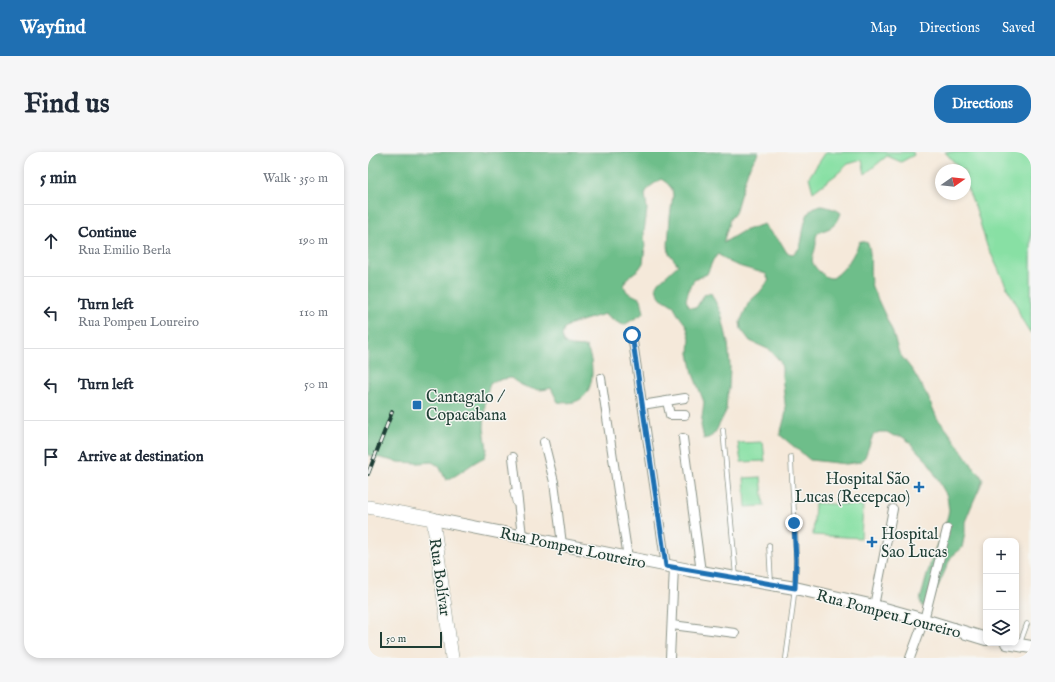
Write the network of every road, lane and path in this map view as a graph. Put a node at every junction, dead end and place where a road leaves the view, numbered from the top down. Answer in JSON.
{"nodes":[{"id":1,"x":632,"y":335,"type":"dead end"},
{"id":2,"x":601,"y":378,"type":"dead end"},
{"id":3,"x":685,"y":398,"type":"dead end"},
{"id":4,"x":667,"y":401,"type":"junction"},
{"id":5,"x":642,"y":405,"type":"junction"},
{"id":6,"x":685,"y":415,"type":"dead end"},
{"id":7,"x":723,"y":430,"type":"dead end"},
{"id":8,"x":684,"y":438,"type":"dead end"},
{"id":9,"x":544,"y":442,"type":"dead end"},
{"id":10,"x":513,"y":457,"type":"dead end"},
{"id":11,"x":792,"y":457,"type":"dead end"},
{"id":12,"x":512,"y":491,"type":"dead end"},
{"id":13,"x":368,"y":507,"type":"edge"},
{"id":14,"x":893,"y":509,"type":"dead end"},
{"id":15,"x":433,"y":519,"type":"junction"},
{"id":16,"x":947,"y":529,"type":"dead end"},
{"id":17,"x":521,"y":536,"type":"junction"},
{"id":18,"x":562,"y":544,"type":"junction"},
{"id":19,"x":770,"y":546,"type":"dead end"},
{"id":20,"x":628,"y":558,"type":"junction"},
{"id":21,"x":670,"y":566,"type":"junction"},
{"id":22,"x":701,"y":572,"type":"junction"},
{"id":23,"x":736,"y":578,"type":"junction"},
{"id":24,"x":771,"y":584,"type":"junction"},
{"id":25,"x":795,"y":588,"type":"junction"},
{"id":26,"x":874,"y":606,"type":"junction"},
{"id":27,"x":924,"y":620,"type":"junction"},
{"id":28,"x":1027,"y":624,"type":"dead end"},
{"id":29,"x":672,"y":625,"type":"junction"},
{"id":30,"x":735,"y":633,"type":"dead end"},
{"id":31,"x":983,"y":638,"type":"edge"},
{"id":32,"x":1025,"y":646,"type":"edge"},
{"id":33,"x":452,"y":658,"type":"edge"},
{"id":34,"x":670,"y":658,"type":"edge"},
{"id":35,"x":786,"y":658,"type":"edge"},
{"id":36,"x":910,"y":658,"type":"edge"}],
"edges":[{"from":1,"to":5,"type":"street"},
{"from":2,"to":20,"type":"street"},
{"from":3,"to":4,"type":"street"},
{"from":4,"to":5,"type":"street"},
{"from":4,"to":6,"type":"street"},
{"from":5,"to":21,"type":"street"},
{"from":7,"to":23,"type":"lane"},
{"from":8,"to":22,"type":"street"},
{"from":9,"to":18,"type":"street"},
{"from":10,"to":17,"type":"street"},
{"from":11,"to":25,"type":"lane"},
{"from":12,"to":17,"type":"lane"},
{"from":13,"to":15,"type":"main road","name":"Rua Pompeu Loureiro"},
{"from":14,"to":26,"type":"street"},
{"from":15,"to":17,"type":"street","name":"Rua Pompeu Loureiro"},
{"from":15,"to":33,"type":"main road","name":"Rua Bolívar"},
{"from":16,"to":27,"type":"street"},
{"from":17,"to":18,"type":"street","name":"Rua Pompeu Loureiro"},
{"from":18,"to":20,"type":"street","name":"Rua Pompeu Loureiro"},
{"from":19,"to":24,"type":"lane"},
{"from":20,"to":21,"type":"street","name":"Rua Pompeu Loureiro"},
{"from":21,"to":22,"type":"street","name":"Rua Pompeu Loureiro"},
{"from":21,"to":29,"type":"street"},
{"from":22,"to":23,"type":"street","name":"Rua Pompeu Loureiro"},
{"from":23,"to":24,"type":"street","name":"Rua Pompeu Loureiro"},
{"from":24,"to":25,"type":"street","name":"Rua Pompeu Loureiro"},
{"from":25,"to":26,"type":"street","name":"Rua Pompeu Loureiro"},
{"from":25,"to":35,"type":"lane"},
{"from":26,"to":27,"type":"street","name":"Rua Pompeu Loureiro"},
{"from":27,"to":31,"type":"street","name":"Rua Pompeu Loureiro"},
{"from":27,"to":36,"type":"street"},
{"from":28,"to":32,"type":"lane"},
{"from":29,"to":30,"type":"street"},
{"from":29,"to":34,"type":"street"}]}
